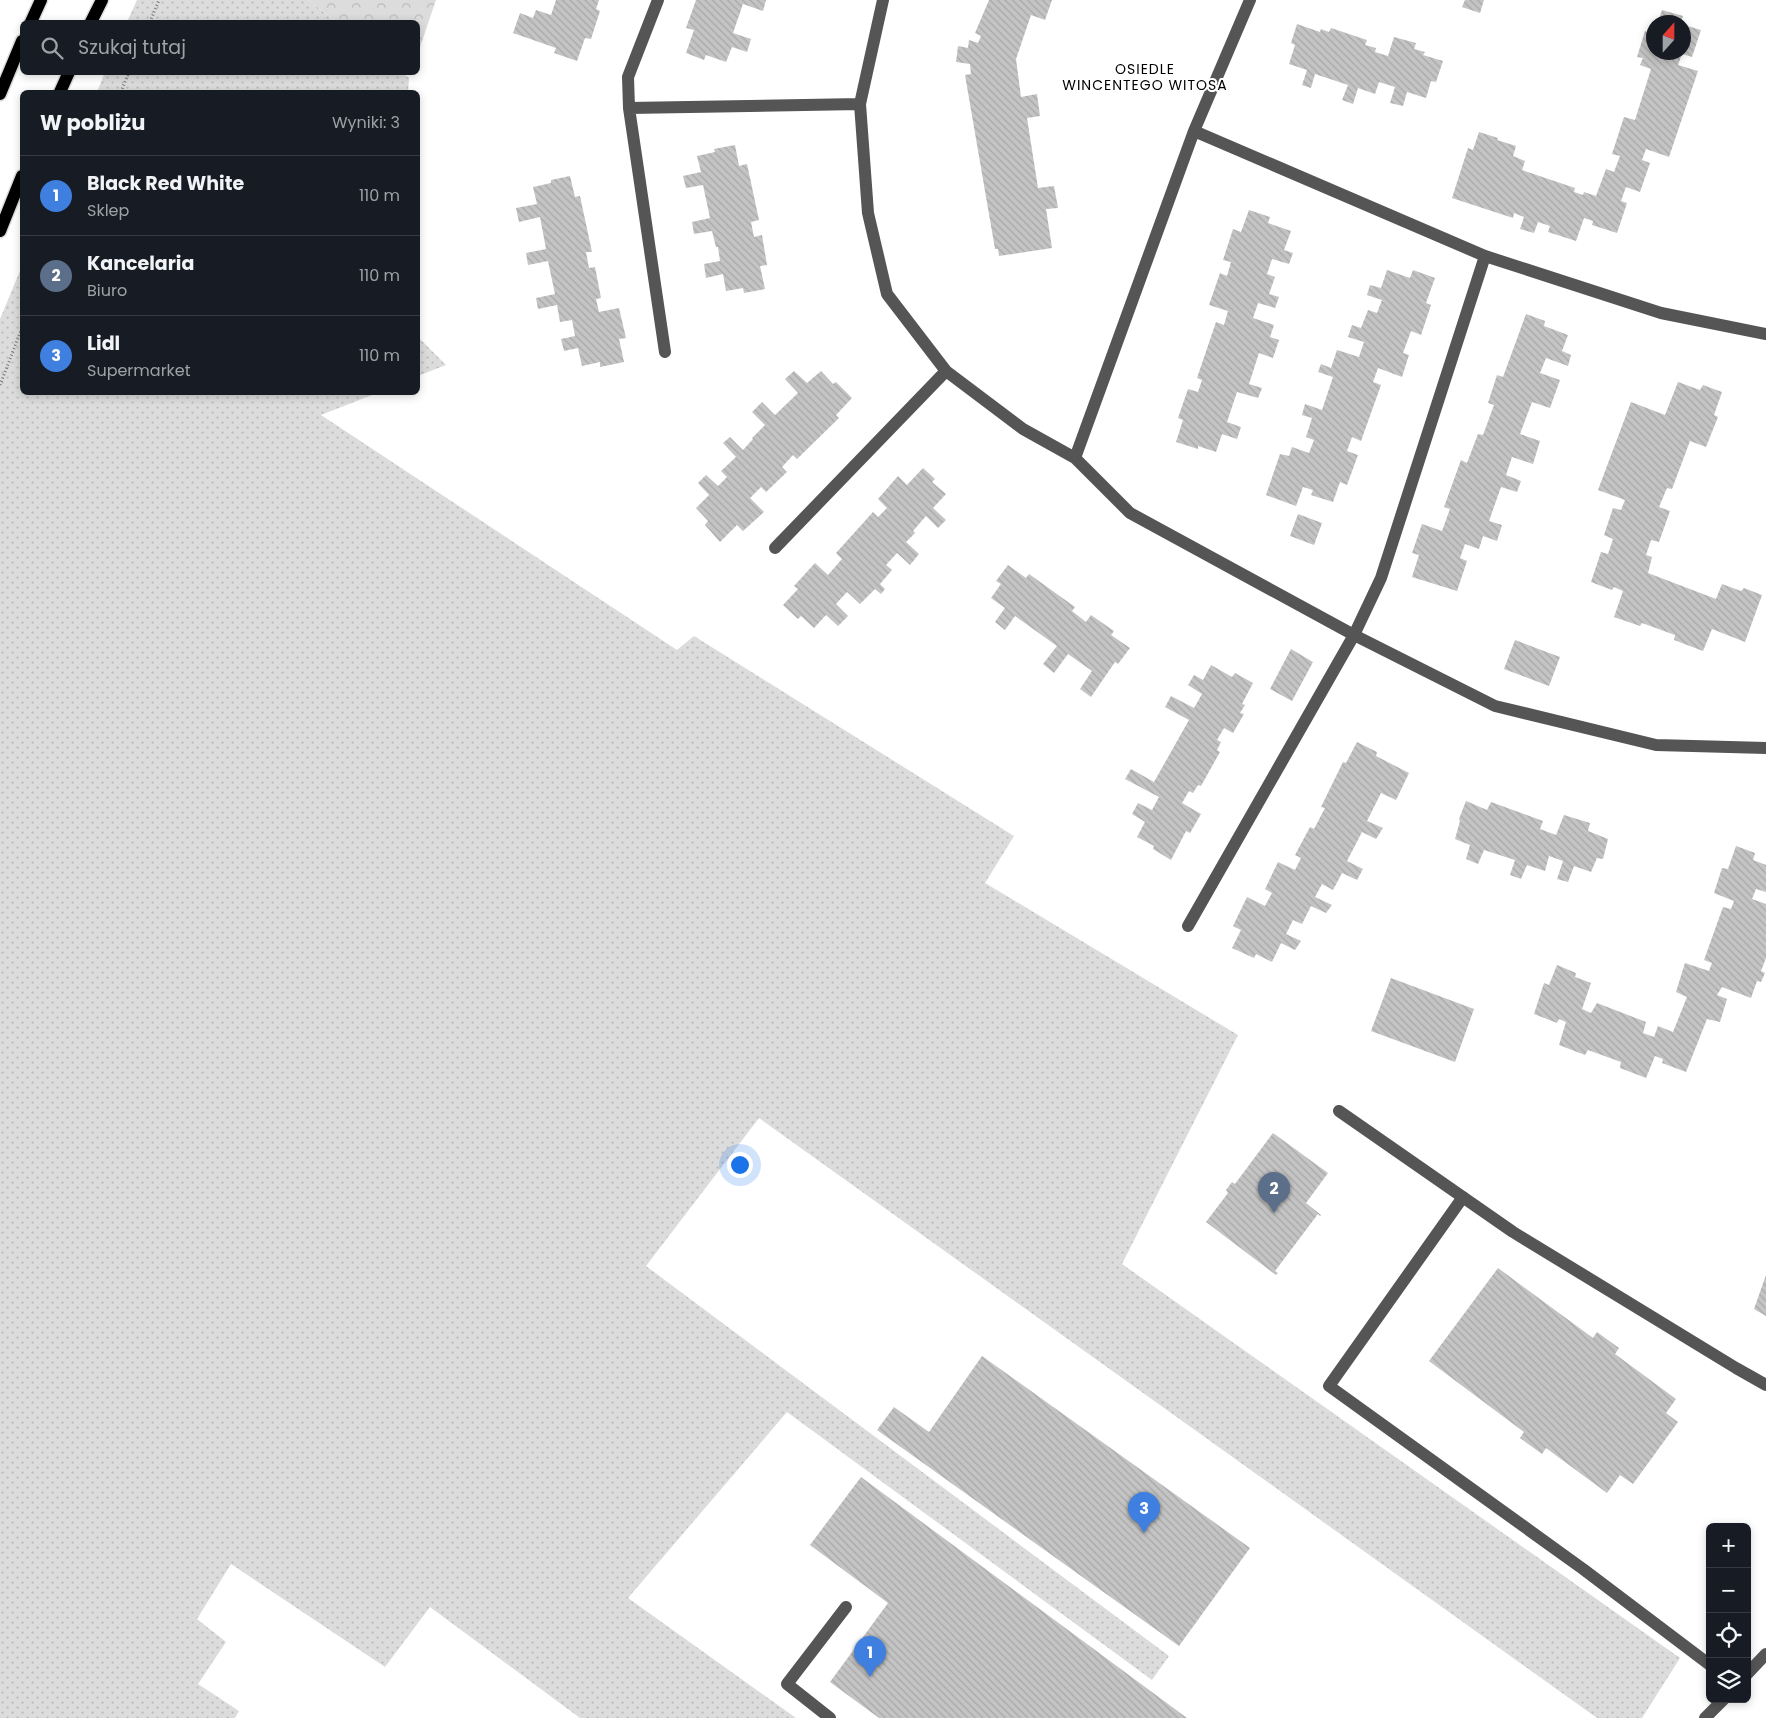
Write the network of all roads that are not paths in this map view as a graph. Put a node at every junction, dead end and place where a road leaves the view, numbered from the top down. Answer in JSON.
{"nodes":[{"id":1,"x":41,"y":0,"type":"edge"},
{"id":2,"x":102,"y":0,"type":"edge"},
{"id":3,"x":658,"y":0,"type":"edge"},
{"id":4,"x":884,"y":0,"type":"edge"},
{"id":5,"x":1250,"y":0,"type":"edge"},
{"id":6,"x":32,"y":20,"type":"edge"},
{"id":7,"x":93,"y":20,"type":"edge"},
{"id":8,"x":20,"y":46,"type":"edge"},
{"id":9,"x":68,"y":75,"type":"edge"},
{"id":10,"x":61,"y":90,"type":"edge"},
{"id":11,"x":0,"y":94,"type":"edge"},
{"id":12,"x":860,"y":104,"type":"junction"},
{"id":13,"x":629,"y":108,"type":"junction"},
{"id":14,"x":1194,"y":131,"type":"junction"},
{"id":15,"x":20,"y":181,"type":"edge"},
{"id":16,"x":0,"y":231,"type":"edge"},
{"id":17,"x":1486,"y":256,"type":"junction"},
{"id":18,"x":1766,"y":334,"type":"edge"},
{"id":19,"x":665,"y":352,"type":"dead end"},
{"id":20,"x":946,"y":371,"type":"junction"},
{"id":21,"x":1075,"y":458,"type":"junction"},
{"id":22,"x":775,"y":548,"type":"dead end"},
{"id":23,"x":1354,"y":635,"type":"junction"},
{"id":24,"x":1766,"y":748,"type":"edge"},
{"id":25,"x":1188,"y":926,"type":"dead end"},
{"id":26,"x":1339,"y":1111,"type":"dead end"},
{"id":27,"x":1463,"y":1197,"type":"junction"},
{"id":28,"x":1766,"y":1385,"type":"edge"},
{"id":29,"x":846,"y":1607,"type":"dead end"},
{"id":30,"x":1766,"y":1654,"type":"edge"},
{"id":31,"x":1706,"y":1662,"type":"edge"},
{"id":32,"x":1751,"y":1670,"type":"edge"},
{"id":33,"x":1720,"y":1703,"type":"edge"},
{"id":34,"x":830,"y":1718,"type":"edge"},
{"id":35,"x":1705,"y":1718,"type":"edge"}],
"edges":[{"from":1,"to":6,"type":"main road"},
{"from":2,"to":7,"type":"main road"},
{"from":3,"to":13,"type":"street"},
{"from":4,"to":12,"type":"street"},
{"from":5,"to":14,"type":"street"},
{"from":8,"to":11,"type":"main road"},
{"from":9,"to":10,"type":"main road"},
{"from":12,"to":13,"type":"street"},
{"from":12,"to":20,"type":"street"},
{"from":13,"to":19,"type":"street"},
{"from":14,"to":17,"type":"street"},
{"from":14,"to":21,"type":"street"},
{"from":15,"to":16,"type":"main road"},
{"from":17,"to":18,"type":"street"},
{"from":17,"to":23,"type":"street"},
{"from":20,"to":21,"type":"street"},
{"from":20,"to":22,"type":"street"},
{"from":21,"to":23,"type":"street"},
{"from":23,"to":24,"type":"street"},
{"from":23,"to":25,"type":"street"},
{"from":26,"to":27,"type":"street"},
{"from":27,"to":28,"type":"street"},
{"from":27,"to":31,"type":"street"},
{"from":29,"to":34,"type":"street"},
{"from":30,"to":32,"type":"street"},
{"from":33,"to":35,"type":"street"}]}
